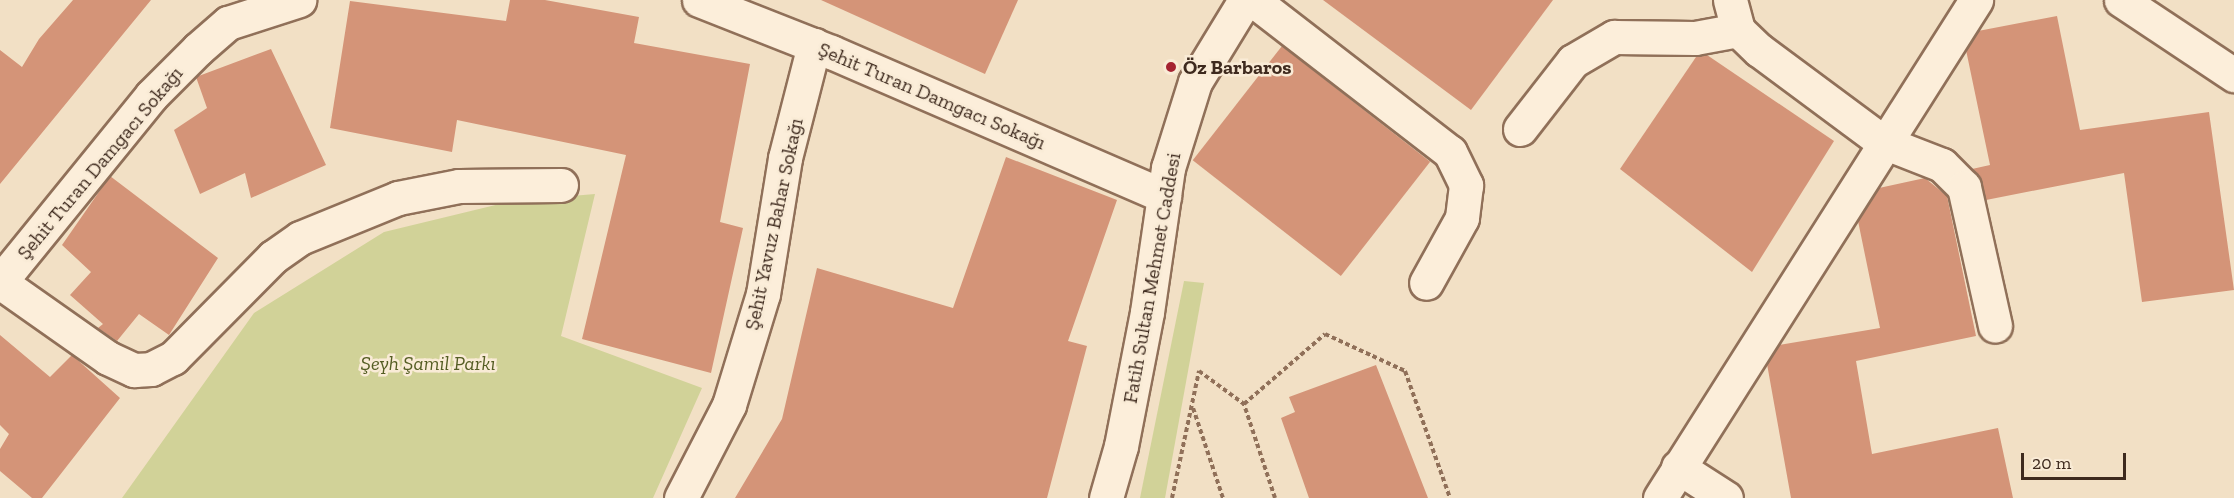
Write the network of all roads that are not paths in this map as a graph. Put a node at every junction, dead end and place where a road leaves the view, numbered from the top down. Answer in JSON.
{"nodes":[{"id":1,"x":299,"y":0,"type":"edge"},
{"id":2,"x":699,"y":0,"type":"edge"},
{"id":3,"x":1245,"y":0,"type":"edge"},
{"id":4,"x":1253,"y":0,"type":"edge"},
{"id":5,"x":1976,"y":0,"type":"edge"},
{"id":6,"x":2121,"y":0,"type":"edge"},
{"id":7,"x":1734,"y":15,"type":"edge"},
{"id":8,"x":814,"y":45,"type":"junction"},
{"id":9,"x":2234,"y":75,"type":"edge"},
{"id":10,"x":1520,"y":129,"type":"dead end"},
{"id":11,"x":1883,"y":142,"type":"junction"},
{"id":12,"x":561,"y":185,"type":"dead end"},
{"id":13,"x":1164,"y":196,"type":"junction"},
{"id":14,"x":0,"y":282,"type":"edge"},
{"id":15,"x":1426,"y":283,"type":"dead end"},
{"id":16,"x":1995,"y":326,"type":"dead end"},
{"id":17,"x":1678,"y":467,"type":"junction"},
{"id":18,"x":681,"y":498,"type":"edge"},
{"id":19,"x":1106,"y":498,"type":"edge"},
{"id":20,"x":1660,"y":498,"type":"edge"},
{"id":21,"x":1726,"y":498,"type":"edge"}],
"edges":[{"from":1,"to":14,"type":"street","name":"Şehit Turan Damgacı Sokağı"},
{"from":2,"to":8,"type":"street","name":"Şehit Turan Damgacı Sokağı"},
{"from":3,"to":13,"type":"street","name":"Fatih Sultan Mehmet Caddesi"},
{"from":4,"to":15,"type":"street"},
{"from":5,"to":11,"type":"street"},
{"from":6,"to":9,"type":"street"},
{"from":7,"to":10,"type":"street"},
{"from":7,"to":11,"type":"street"},
{"from":8,"to":13,"type":"street","name":"Şehit Turan Damgacı Sokağı"},
{"from":8,"to":18,"type":"street","name":"Şehit Yavuz Bahar Sokağı"},
{"from":11,"to":16,"type":"street"},
{"from":11,"to":17,"type":"street"},
{"from":12,"to":14,"type":"street"},
{"from":13,"to":19,"type":"street","name":"Fatih Sultan Mehmet Caddesi"},
{"from":17,"to":20,"type":"street"},
{"from":17,"to":21,"type":"street"}]}
